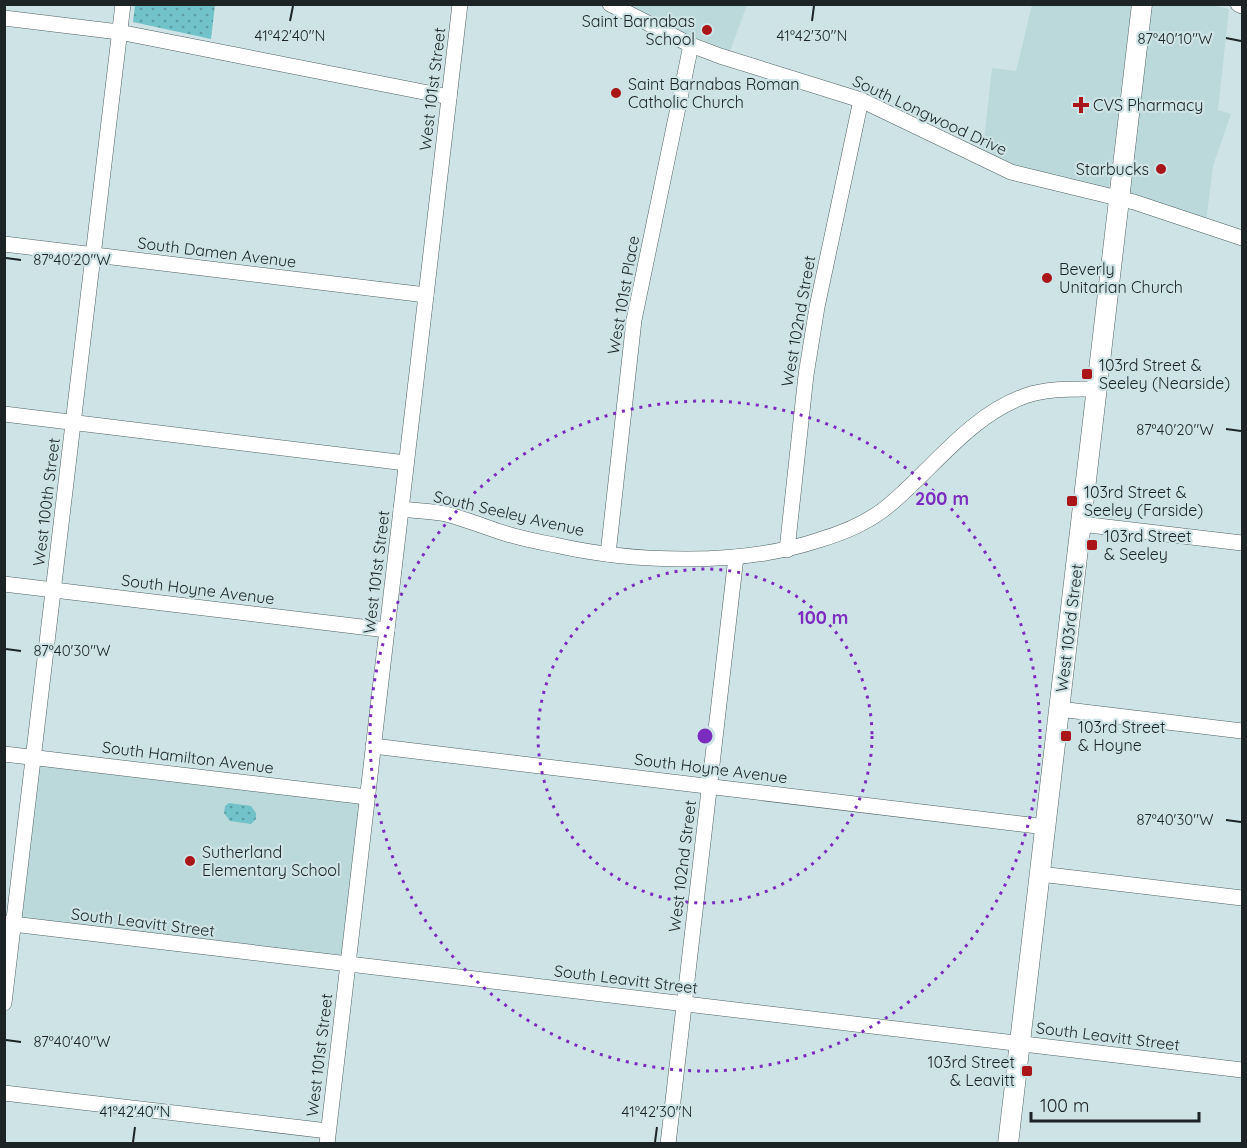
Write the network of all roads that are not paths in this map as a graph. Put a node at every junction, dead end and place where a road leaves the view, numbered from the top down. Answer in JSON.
{"nodes":[{"id":1,"x":123,"y":4,"type":"edge"},
{"id":2,"x":460,"y":4,"type":"edge"},
{"id":3,"x":610,"y":4,"type":"edge"},
{"id":4,"x":1142,"y":4,"type":"edge"},
{"id":5,"x":4,"y":18,"type":"edge"},
{"id":6,"x":119,"y":32,"type":"junction"},
{"id":7,"x":691,"y":45,"type":"junction"},
{"id":8,"x":449,"y":97,"type":"junction"},
{"id":9,"x":861,"y":100,"type":"junction"},
{"id":10,"x":1119,"y":198,"type":"junction"},
{"id":11,"x":1242,"y":238,"type":"edge"},
{"id":12,"x":4,"y":244,"type":"edge"},
{"id":13,"x":93,"y":255,"type":"junction"},
{"id":14,"x":426,"y":295,"type":"junction"},
{"id":15,"x":1097,"y":389,"type":"junction"},
{"id":16,"x":4,"y":414,"type":"edge"},
{"id":17,"x":73,"y":423,"type":"junction"},
{"id":18,"x":406,"y":463,"type":"junction"},
{"id":19,"x":401,"y":509,"type":"junction"},
{"id":20,"x":1081,"y":524,"type":"junction"},
{"id":21,"x":1242,"y":543,"type":"edge"},
{"id":22,"x":787,"y":550,"type":"junction"},
{"id":23,"x":608,"y":554,"type":"junction"},
{"id":24,"x":736,"y":557,"type":"junction"},
{"id":25,"x":4,"y":584,"type":"edge"},
{"id":26,"x":53,"y":590,"type":"junction"},
{"id":27,"x":387,"y":630,"type":"junction"},
{"id":28,"x":1059,"y":709,"type":"junction"},
{"id":29,"x":1242,"y":731,"type":"edge"},
{"id":30,"x":373,"y":746,"type":"junction"},
{"id":31,"x":4,"y":754,"type":"edge"},
{"id":32,"x":34,"y":757,"type":"junction"},
{"id":33,"x":710,"y":786,"type":"junction"},
{"id":34,"x":367,"y":797,"type":"junction"},
{"id":35,"x":1046,"y":827,"type":"junction"},
{"id":36,"x":1040,"y":874,"type":"junction"},
{"id":37,"x":1242,"y":898,"type":"edge"},
{"id":38,"x":9,"y":924,"type":"edge"},
{"id":39,"x":348,"y":964,"type":"junction"},
{"id":40,"x":4,"y":1003,"type":"edge"},
{"id":41,"x":684,"y":1004,"type":"junction"},
{"id":42,"x":1020,"y":1044,"type":"junction"},
{"id":43,"x":1242,"y":1070,"type":"edge"},
{"id":44,"x":4,"y":1093,"type":"edge"},
{"id":45,"x":327,"y":1137,"type":"edge"},
{"id":46,"x":668,"y":1143,"type":"edge"},
{"id":47,"x":1008,"y":1143,"type":"edge"}],
"edges":[{"from":1,"to":6,"type":"street","name":"West 100th Street"},
{"from":2,"to":8,"type":"street","name":"West 101st Street"},
{"from":3,"to":7,"type":"street","name":"South Longwood Drive"},
{"from":4,"to":10,"type":"main road","name":"West 103rd Street"},
{"from":5,"to":6,"type":"street"},
{"from":6,"to":8,"type":"street"},
{"from":6,"to":13,"type":"street","name":"West 100th Street"},
{"from":7,"to":9,"type":"street","name":"South Longwood Drive"},
{"from":7,"to":23,"type":"street","name":"West 101st Place"},
{"from":8,"to":14,"type":"street","name":"West 101st Street"},
{"from":9,"to":10,"type":"street","name":"South Longwood Drive"},
{"from":9,"to":22,"type":"street","name":"West 102nd Street"},
{"from":10,"to":11,"type":"street","name":"South Longwood Drive"},
{"from":10,"to":15,"type":"main road","name":"West 103rd Street"},
{"from":12,"to":13,"type":"street","name":"South Damen Avenue"},
{"from":13,"to":14,"type":"street","name":"South Damen Avenue"},
{"from":13,"to":17,"type":"street","name":"West 100th Street"},
{"from":14,"to":18,"type":"street","name":"West 101st Street"},
{"from":15,"to":20,"type":"main road","name":"West 103rd Street"},
{"from":15,"to":22,"type":"street","name":"South Seeley Avenue"},
{"from":16,"to":17,"type":"street"},
{"from":17,"to":18,"type":"street"},
{"from":17,"to":26,"type":"street","name":"West 100th Street"},
{"from":18,"to":19,"type":"street","name":"West 101st Street"},
{"from":19,"to":23,"type":"street","name":"South Seeley Avenue"},
{"from":19,"to":27,"type":"street","name":"West 101st Street"},
{"from":20,"to":21,"type":"street"},
{"from":20,"to":28,"type":"main road","name":"West 103rd Street"},
{"from":22,"to":24,"type":"street","name":"South Seeley Avenue"},
{"from":23,"to":24,"type":"street","name":"South Seeley Avenue"},
{"from":24,"to":33,"type":"street","name":"West 102nd Street"},
{"from":25,"to":26,"type":"street","name":"South Hoyne Avenue"},
{"from":26,"to":27,"type":"street","name":"South Hoyne Avenue"},
{"from":26,"to":32,"type":"street","name":"West 100th Street"},
{"from":27,"to":30,"type":"street","name":"West 101st Street"},
{"from":28,"to":29,"type":"street"},
{"from":28,"to":35,"type":"main road","name":"West 103rd Street"},
{"from":30,"to":33,"type":"street","name":"South Hoyne Avenue"},
{"from":30,"to":34,"type":"street","name":"West 101st Street"},
{"from":31,"to":32,"type":"street","name":"South Hamilton Avenue"},
{"from":32,"to":34,"type":"street","name":"South Hamilton Avenue"},
{"from":32,"to":38,"type":"street","name":"West 100th Street"},
{"from":33,"to":35,"type":"street","name":"South Hoyne Avenue"},
{"from":33,"to":41,"type":"street","name":"West 102nd Street"},
{"from":34,"to":39,"type":"street","name":"West 101st Street"},
{"from":35,"to":36,"type":"main road","name":"West 103rd Street"},
{"from":36,"to":37,"type":"street"},
{"from":36,"to":42,"type":"main road","name":"West 103rd Street"},
{"from":38,"to":39,"type":"street","name":"South Leavitt Street"},
{"from":38,"to":40,"type":"street","name":"West 100th Street"},
{"from":39,"to":41,"type":"street","name":"South Leavitt Street"},
{"from":39,"to":45,"type":"street","name":"West 101st Street"},
{"from":41,"to":42,"type":"street","name":"South Leavitt Street"},
{"from":41,"to":46,"type":"street","name":"West 102nd Street"},
{"from":42,"to":43,"type":"street","name":"South Leavitt Street"},
{"from":42,"to":47,"type":"main road","name":"West 103rd Street"},
{"from":44,"to":45,"type":"street"}]}
